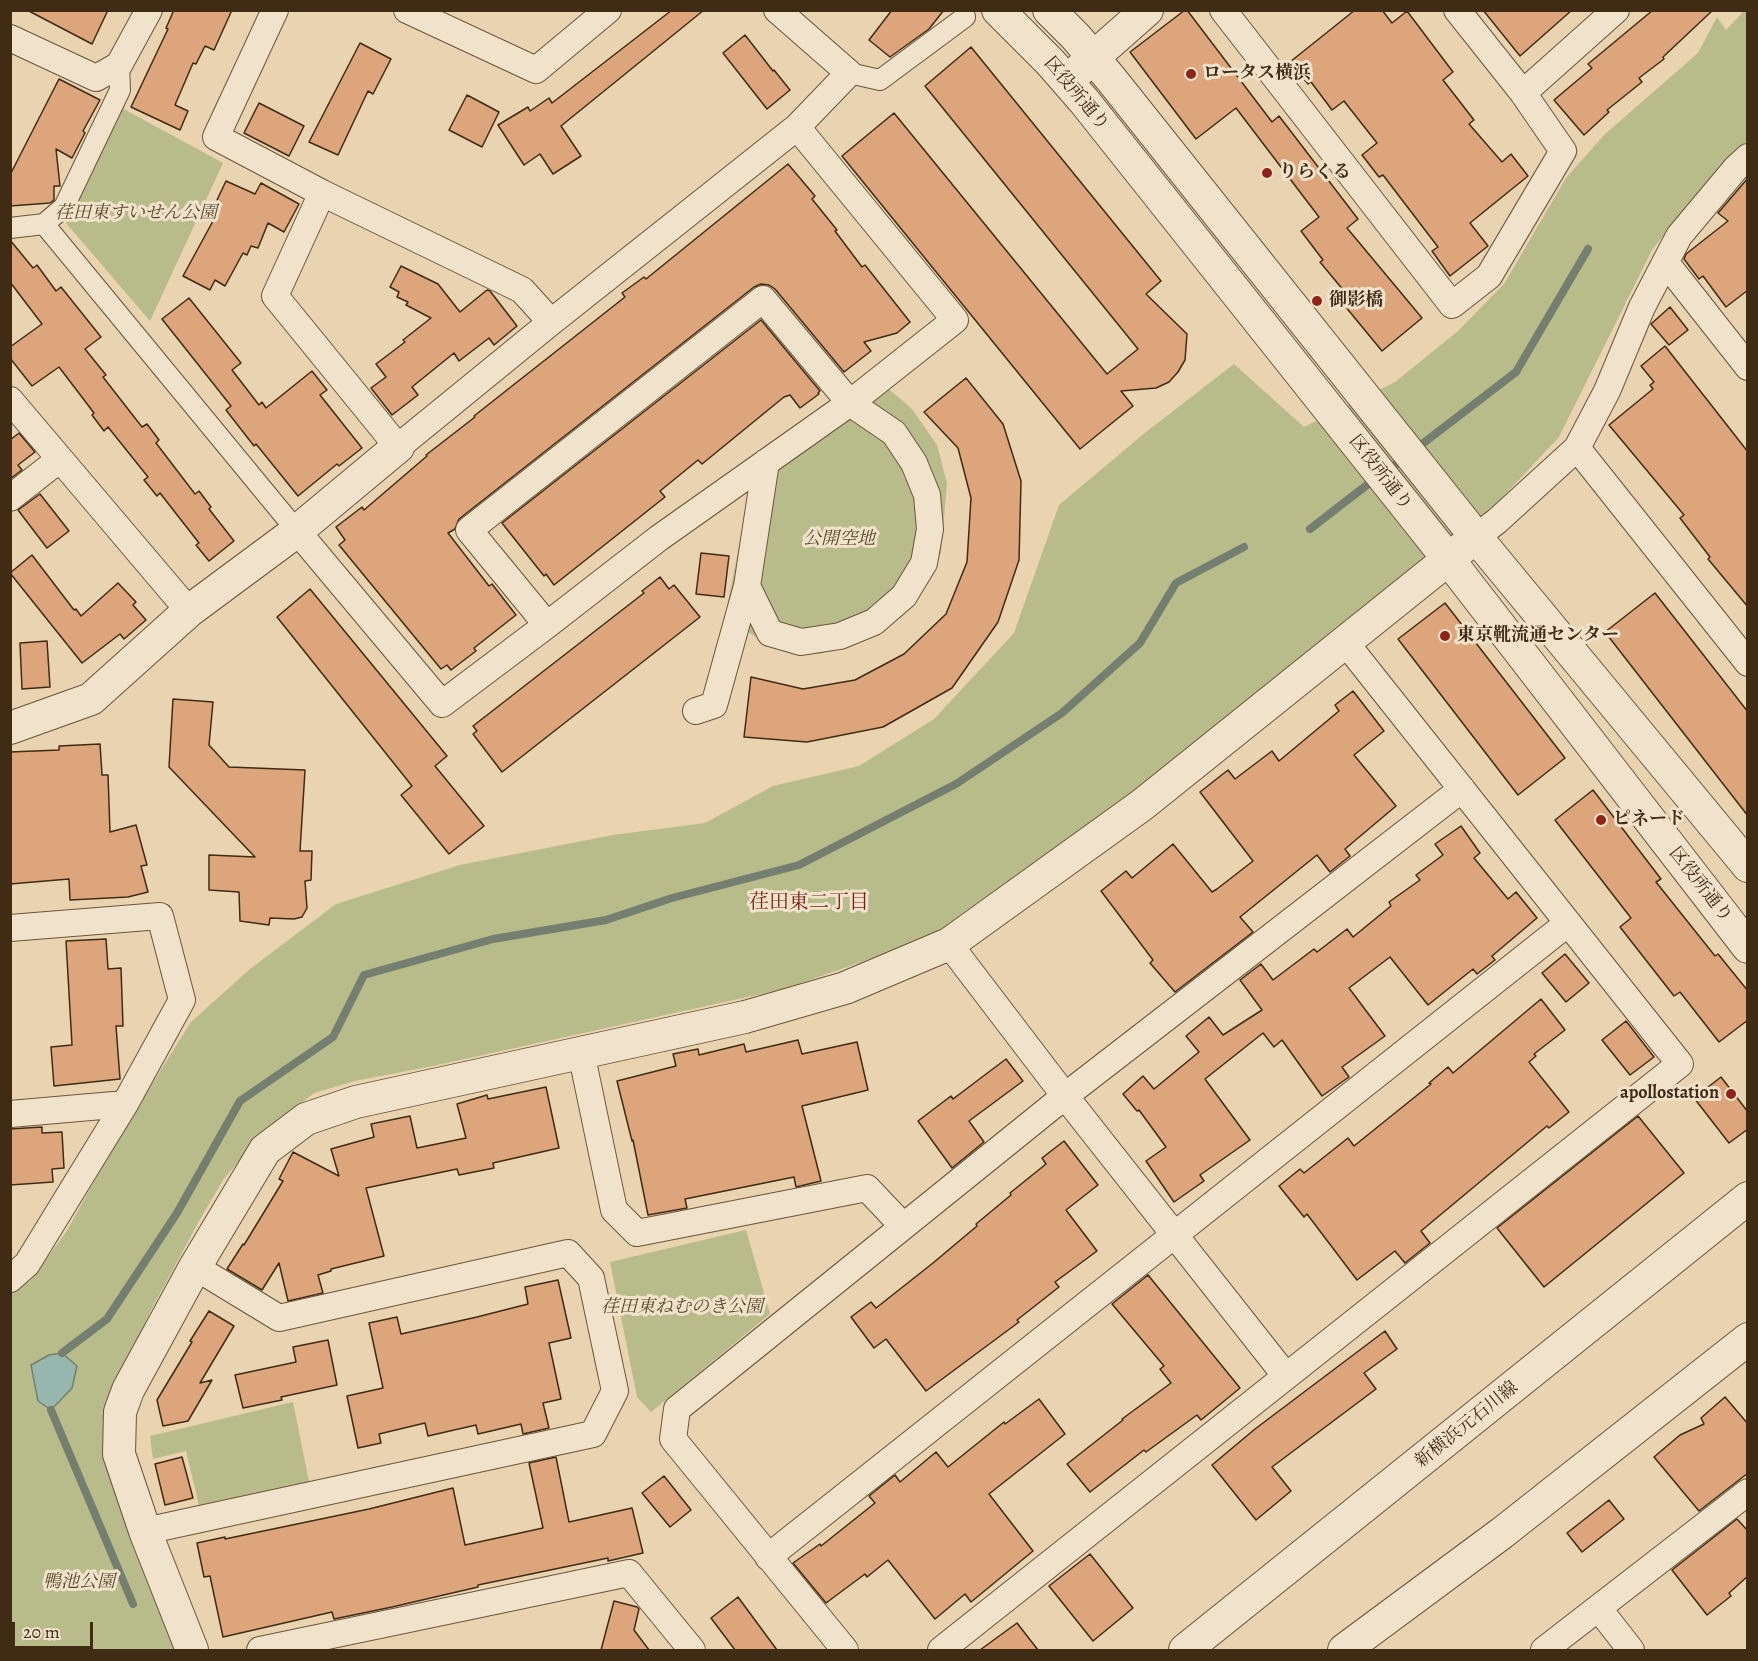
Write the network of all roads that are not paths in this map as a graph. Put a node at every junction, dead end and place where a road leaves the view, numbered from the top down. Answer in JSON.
{"nodes":[{"id":1,"x":149,"y":10,"type":"edge"},
{"id":2,"x":275,"y":10,"type":"edge"},
{"id":3,"x":407,"y":10,"type":"edge"},
{"id":4,"x":608,"y":10,"type":"edge"},
{"id":5,"x":777,"y":10,"type":"edge"},
{"id":6,"x":998,"y":10,"type":"edge"},
{"id":7,"x":1049,"y":10,"type":"edge"},
{"id":8,"x":1147,"y":10,"type":"edge"},
{"id":9,"x":1222,"y":10,"type":"edge"},
{"id":10,"x":1457,"y":10,"type":"edge"},
{"id":11,"x":1616,"y":10,"type":"edge"},
{"id":12,"x":965,"y":17,"type":"dead end"},
{"id":13,"x":10,"y":38,"type":"edge"},
{"id":14,"x":1094,"y":57,"type":"junction"},
{"id":15,"x":119,"y":65,"type":"junction"},
{"id":16,"x":849,"y":73,"type":"junction"},
{"id":17,"x":1067,"y":80,"type":"junction"},
{"id":18,"x":1523,"y":93,"type":"junction"},
{"id":19,"x":797,"y":127,"type":"junction"},
{"id":20,"x":1748,"y":157,"type":"edge"},
{"id":21,"x":321,"y":193,"type":"junction"},
{"id":22,"x":44,"y":224,"type":"junction"},
{"id":23,"x":10,"y":228,"type":"edge"},
{"id":24,"x":1666,"y":263,"type":"junction"},
{"id":25,"x":551,"y":322,"type":"dead end"},
{"id":26,"x":1748,"y":367,"type":"edge"},
{"id":27,"x":10,"y":400,"type":"edge"},
{"id":28,"x":850,"y":403,"type":"junction"},
{"id":29,"x":398,"y":447,"type":"junction"},
{"id":30,"x":1577,"y":448,"type":"junction"},
{"id":31,"x":60,"y":459,"type":"junction"},
{"id":32,"x":766,"y":462,"type":"junction"},
{"id":33,"x":1436,"y":486,"type":"junction"},
{"id":34,"x":10,"y":498,"type":"edge"},
{"id":35,"x":297,"y":531,"type":"junction"},
{"id":36,"x":1476,"y":537,"type":"junction"},
{"id":37,"x":1449,"y":560,"type":"junction"},
{"id":38,"x":747,"y":586,"type":"junction"},
{"id":39,"x":189,"y":611,"type":"junction"},
{"id":40,"x":1491,"y":613,"type":"junction"},
{"id":41,"x":548,"y":625,"type":"junction"},
{"id":42,"x":1345,"y":642,"type":"junction"},
{"id":43,"x":1748,"y":663,"type":"edge"},
{"id":44,"x":696,"y":711,"type":"dead end"},
{"id":45,"x":10,"y":728,"type":"edge"},
{"id":46,"x":1462,"y":789,"type":"junction"},
{"id":47,"x":1748,"y":866,"type":"edge"},
{"id":48,"x":1568,"y":923,"type":"junction"},
{"id":49,"x":10,"y":928,"type":"edge"},
{"id":50,"x":950,"y":945,"type":"junction"},
{"id":51,"x":1748,"y":947,"type":"edge"},
{"id":52,"x":581,"y":1052,"type":"junction"},
{"id":53,"x":1065,"y":1096,"type":"junction"},
{"id":54,"x":124,"y":1104,"type":"junction"},
{"id":55,"x":10,"y":1114,"type":"edge"},
{"id":56,"x":1748,"y":1198,"type":"edge"},
{"id":57,"x":903,"y":1226,"type":"junction"},
{"id":58,"x":1174,"y":1234,"type":"junction"},
{"id":59,"x":195,"y":1267,"type":"junction"},
{"id":60,"x":10,"y":1279,"type":"edge"},
{"id":61,"x":1748,"y":1340,"type":"edge"},
{"id":62,"x":1286,"y":1376,"type":"junction"},
{"id":63,"x":1748,"y":1492,"type":"edge"},
{"id":64,"x":145,"y":1531,"type":"junction"},
{"id":65,"x":768,"y":1557,"type":"junction"},
{"id":66,"x":1599,"y":1609,"type":"junction"},
{"id":67,"x":192,"y":1650,"type":"edge"},
{"id":68,"x":260,"y":1650,"type":"edge"},
{"id":69,"x":692,"y":1650,"type":"edge"},
{"id":70,"x":845,"y":1650,"type":"edge"},
{"id":71,"x":941,"y":1650,"type":"edge"},
{"id":72,"x":1185,"y":1650,"type":"edge"},
{"id":73,"x":1344,"y":1650,"type":"edge"},
{"id":74,"x":1544,"y":1650,"type":"edge"},
{"id":75,"x":1631,"y":1650,"type":"edge"}],
"edges":[{"from":1,"to":15,"type":"street"},
{"from":2,"to":21,"type":"street"},
{"from":3,"to":4,"type":"street"},
{"from":5,"to":16,"type":"street"},
{"from":6,"to":17,"type":"street","name":"区役所通り"},
{"from":7,"to":14,"type":"street","name":"区役所通り"},
{"from":8,"to":14,"type":"street"},
{"from":9,"to":18,"type":"street"},
{"from":10,"to":18,"type":"street"},
{"from":11,"to":18,"type":"street"},
{"from":12,"to":16,"type":"street"},
{"from":13,"to":15,"type":"street"},
{"from":14,"to":17,"type":"street"},
{"from":14,"to":33,"type":"street","name":"区役所通り"},
{"from":15,"to":22,"type":"street"},
{"from":16,"to":19,"type":"street"},
{"from":17,"to":37,"type":"street","name":"区役所通り"},
{"from":19,"to":28,"type":"street"},
{"from":19,"to":29,"type":"street"},
{"from":20,"to":24,"type":"street"},
{"from":21,"to":25,"type":"street"},
{"from":21,"to":29,"type":"street"},
{"from":22,"to":23,"type":"street"},
{"from":22,"to":35,"type":"street"},
{"from":24,"to":26,"type":"street"},
{"from":24,"to":30,"type":"street"},
{"from":27,"to":31,"type":"street"},
{"from":28,"to":32,"type":"street"},
{"from":28,"to":38,"type":"street"},
{"from":28,"to":41,"type":"street"},
{"from":29,"to":35,"type":"street"},
{"from":30,"to":36,"type":"street"},
{"from":30,"to":43,"type":"street"},
{"from":31,"to":34,"type":"street"},
{"from":31,"to":39,"type":"street"},
{"from":32,"to":38,"type":"street"},
{"from":32,"to":41,"type":"street"},
{"from":33,"to":36,"type":"street","name":"区役所通り"},
{"from":33,"to":37,"type":"street"},
{"from":35,"to":39,"type":"street"},
{"from":35,"to":41,"type":"street"},
{"from":36,"to":37,"type":"street"},
{"from":36,"to":40,"type":"street"},
{"from":36,"to":47,"type":"street","name":"区役所通り"},
{"from":37,"to":40,"type":"street","name":"区役所通り"},
{"from":37,"to":42,"type":"street"},
{"from":38,"to":44,"type":"street"},
{"from":39,"to":45,"type":"street"},
{"from":40,"to":51,"type":"street","name":"区役所通り"},
{"from":42,"to":46,"type":"street"},
{"from":42,"to":50,"type":"street"},
{"from":46,"to":48,"type":"street"},
{"from":46,"to":53,"type":"street"},
{"from":48,"to":58,"type":"street"},
{"from":48,"to":62,"type":"street"},
{"from":49,"to":54,"type":"street"},
{"from":50,"to":52,"type":"street"},
{"from":50,"to":53,"type":"street"},
{"from":52,"to":57,"type":"street"},
{"from":52,"to":59,"type":"street"},
{"from":53,"to":57,"type":"street"},
{"from":53,"to":58,"type":"street"},
{"from":54,"to":55,"type":"street"},
{"from":54,"to":60,"type":"street"},
{"from":56,"to":72,"type":"street","name":"新横浜元石川線"},
{"from":57,"to":65,"type":"street"},
{"from":58,"to":62,"type":"street"},
{"from":58,"to":65,"type":"street"},
{"from":59,"to":64,"type":"street"},
{"from":59,"to":64,"type":"street"},
{"from":61,"to":73,"type":"street"},
{"from":62,"to":71,"type":"street"},
{"from":63,"to":66,"type":"street"},
{"from":64,"to":67,"type":"street"},
{"from":65,"to":70,"type":"street"},
{"from":66,"to":74,"type":"street"},
{"from":66,"to":75,"type":"street"},
{"from":68,"to":69,"type":"street"}]}
